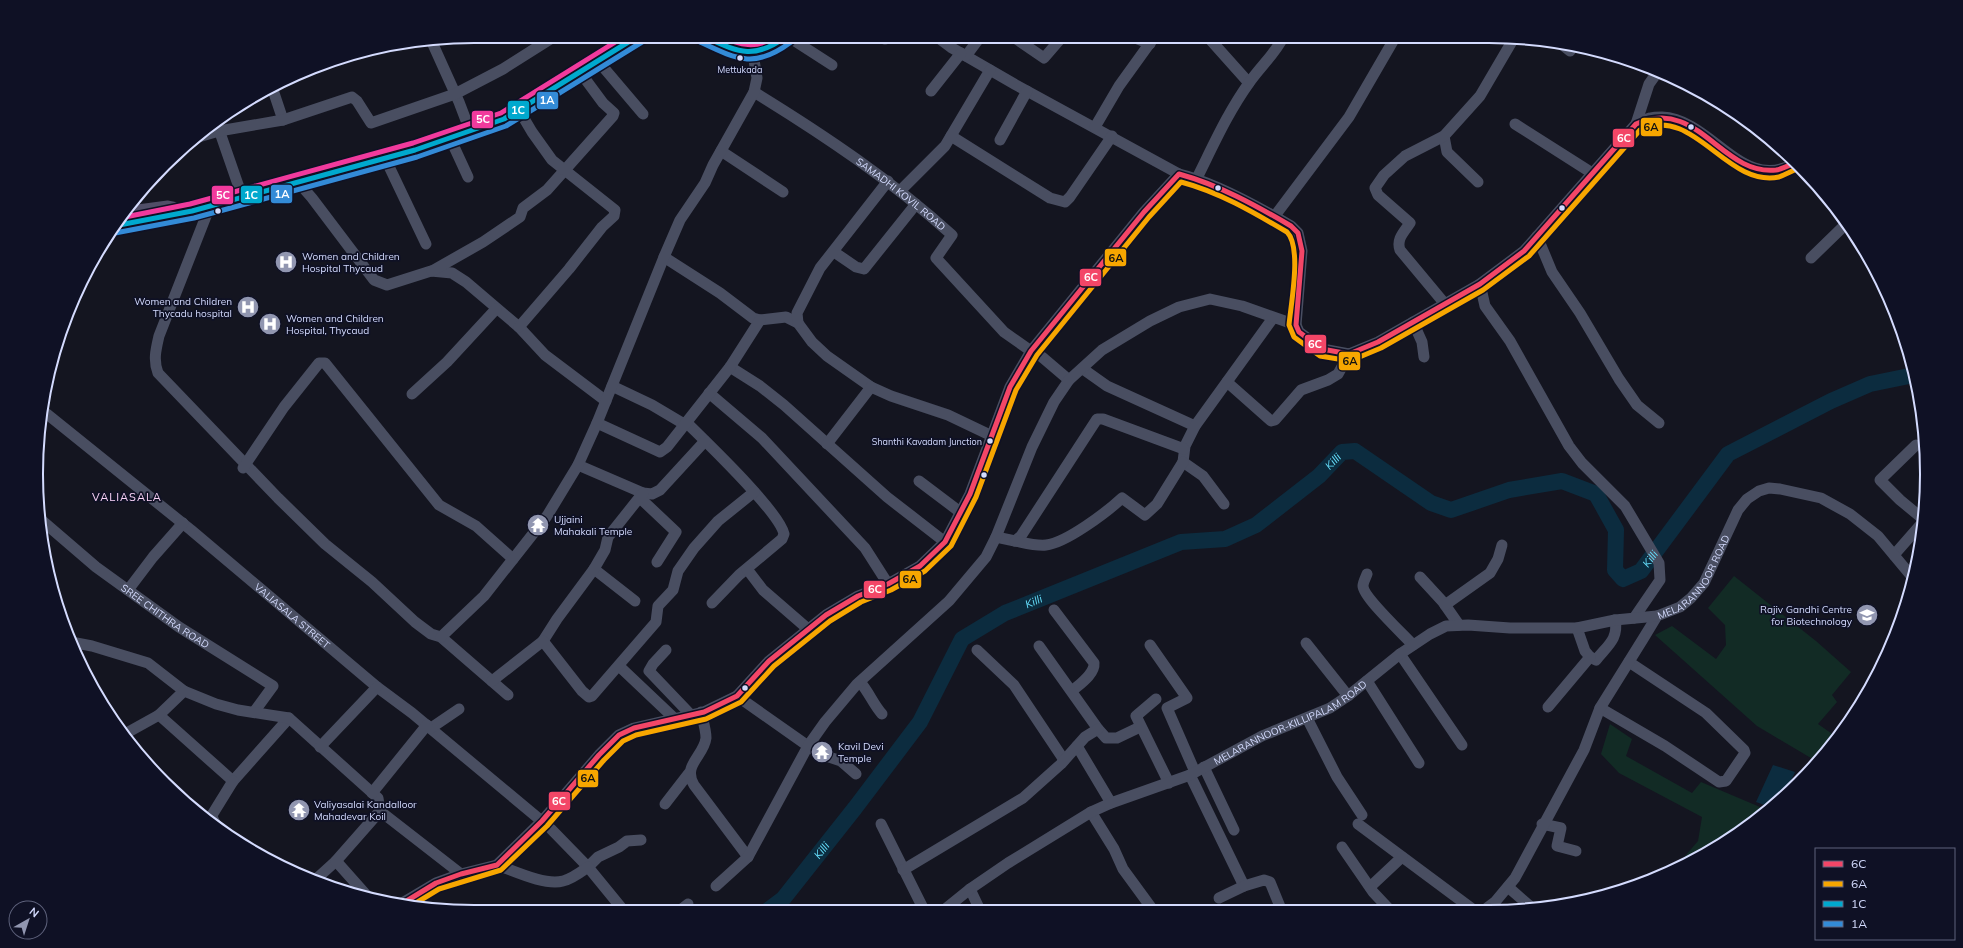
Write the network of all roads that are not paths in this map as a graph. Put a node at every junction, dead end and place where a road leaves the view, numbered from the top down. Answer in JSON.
{"nodes":[{"id":1,"x":544,"y":43,"type":"edge"},
{"id":2,"x":616,"y":43,"type":"edge"},
{"id":3,"x":627,"y":43,"type":"edge"},
{"id":4,"x":718,"y":43,"type":"edge"},
{"id":5,"x":777,"y":43,"type":"edge"},
{"id":6,"x":798,"y":43,"type":"edge"},
{"id":7,"x":946,"y":43,"type":"edge"},
{"id":8,"x":975,"y":43,"type":"edge"},
{"id":9,"x":1022,"y":43,"type":"edge"},
{"id":10,"x":1057,"y":43,"type":"edge"},
{"id":11,"x":1150,"y":43,"type":"edge"},
{"id":12,"x":1213,"y":43,"type":"edge"},
{"id":13,"x":1280,"y":43,"type":"edge"},
{"id":14,"x":1392,"y":43,"type":"edge"},
{"id":15,"x":1511,"y":44,"type":"edge"},
{"id":16,"x":433,"y":45,"type":"edge"},
{"id":17,"x":619,"y":48,"type":"junction"},
{"id":18,"x":753,"y":54,"type":"junction"},
{"id":19,"x":964,"y":55,"type":"junction"},
{"id":20,"x":598,"y":61,"type":"junction"},
{"id":21,"x":832,"y":65,"type":"dead end"},
{"id":22,"x":990,"y":70,"type":"junction"},
{"id":23,"x":580,"y":72,"type":"junction"},
{"id":24,"x":1654,"y":76,"type":"edge"},
{"id":25,"x":1249,"y":83,"type":"junction"},
{"id":26,"x":931,"y":91,"type":"dead end"},
{"id":27,"x":1027,"y":91,"type":"junction"},
{"id":28,"x":274,"y":92,"type":"edge"},
{"id":29,"x":754,"y":92,"type":"junction"},
{"id":30,"x":455,"y":94,"type":"junction"},
{"id":31,"x":519,"y":110,"type":"junction"},
{"id":32,"x":642,"y":114,"type":"dead end"},
{"id":33,"x":283,"y":120,"type":"junction"},
{"id":34,"x":1515,"y":124,"type":"dead end"},
{"id":35,"x":1636,"y":124,"type":"junction"},
{"id":36,"x":221,"y":126,"type":"edge"},
{"id":37,"x":219,"y":127,"type":"edge"},
{"id":38,"x":1095,"y":127,"type":"junction"},
{"id":39,"x":470,"y":131,"type":"junction"},
{"id":40,"x":950,"y":136,"type":"junction"},
{"id":41,"x":1112,"y":136,"type":"junction"},
{"id":42,"x":1444,"y":136,"type":"junction"},
{"id":43,"x":450,"y":138,"type":"junction"},
{"id":44,"x":1000,"y":140,"type":"dead end"},
{"id":45,"x":721,"y":150,"type":"junction"},
{"id":46,"x":385,"y":158,"type":"junction"},
{"id":47,"x":1789,"y":165,"type":"edge"},
{"id":48,"x":566,"y":170,"type":"junction"},
{"id":49,"x":1592,"y":173,"type":"junction"},
{"id":50,"x":1179,"y":174,"type":"junction"},
{"id":51,"x":468,"y":177,"type":"dead end"},
{"id":52,"x":1196,"y":178,"type":"junction"},
{"id":53,"x":888,"y":181,"type":"junction"},
{"id":54,"x":298,"y":182,"type":"junction"},
{"id":55,"x":1478,"y":182,"type":"dead end"},
{"id":56,"x":900,"y":190,"type":"junction"},
{"id":57,"x":783,"y":192,"type":"dead end"},
{"id":58,"x":242,"y":196,"type":"junction"},
{"id":59,"x":916,"y":204,"type":"junction"},
{"id":60,"x":210,"y":206,"type":"junction"},
{"id":61,"x":192,"y":211,"type":"junction"},
{"id":62,"x":132,"y":212,"type":"edge"},
{"id":63,"x":1274,"y":217,"type":"junction"},
{"id":64,"x":124,"y":224,"type":"edge"},
{"id":65,"x":1842,"y":228,"type":"edge"},
{"id":66,"x":1537,"y":236,"type":"junction"},
{"id":67,"x":426,"y":244,"type":"dead end"},
{"id":68,"x":834,"y":252,"type":"junction"},
{"id":69,"x":664,"y":257,"type":"junction"},
{"id":70,"x":1811,"y":258,"type":"dead end"},
{"id":71,"x":432,"y":271,"type":"junction"},
{"id":72,"x":1480,"y":284,"type":"junction"},
{"id":73,"x":1445,"y":304,"type":"junction"},
{"id":74,"x":496,"y":309,"type":"junction"},
{"id":75,"x":1273,"y":318,"type":"junction"},
{"id":76,"x":760,"y":320,"type":"junction"},
{"id":77,"x":1413,"y":322,"type":"junction"},
{"id":78,"x":798,"y":323,"type":"junction"},
{"id":79,"x":1296,"y":325,"type":"junction"},
{"id":80,"x":519,"y":327,"type":"junction"},
{"id":81,"x":1031,"y":351,"type":"junction"},
{"id":82,"x":1349,"y":354,"type":"junction"},
{"id":83,"x":1424,"y":357,"type":"dead end"},
{"id":84,"x":730,"y":367,"type":"junction"},
{"id":85,"x":1083,"y":369,"type":"junction"},
{"id":86,"x":1069,"y":380,"type":"junction"},
{"id":87,"x":1227,"y":382,"type":"junction"},
{"id":88,"x":612,"y":386,"type":"junction"},
{"id":89,"x":871,"y":387,"type":"junction"},
{"id":90,"x":709,"y":393,"type":"junction"},
{"id":91,"x":412,"y":394,"type":"dead end"},
{"id":92,"x":606,"y":401,"type":"junction"},
{"id":93,"x":48,"y":414,"type":"edge"},
{"id":94,"x":597,"y":423,"type":"junction"},
{"id":95,"x":685,"y":423,"type":"junction"},
{"id":96,"x":1659,"y":423,"type":"dead end"},
{"id":97,"x":1195,"y":426,"type":"junction"},
{"id":98,"x":992,"y":436,"type":"junction"},
{"id":99,"x":705,"y":441,"type":"junction"},
{"id":100,"x":828,"y":444,"type":"junction"},
{"id":101,"x":1916,"y":445,"type":"dead end"},
{"id":102,"x":1184,"y":450,"type":"junction"},
{"id":103,"x":1183,"y":462,"type":"junction"},
{"id":104,"x":578,"y":465,"type":"junction"},
{"id":105,"x":245,"y":466,"type":"junction"},
{"id":106,"x":918,"y":481,"type":"dead end"},
{"id":107,"x":754,"y":492,"type":"junction"},
{"id":108,"x":642,"y":495,"type":"junction"},
{"id":109,"x":1224,"y":504,"type":"dead end"},
{"id":110,"x":960,"y":512,"type":"junction"},
{"id":111,"x":1918,"y":515,"type":"edge"},
{"id":112,"x":183,"y":523,"type":"junction"},
{"id":113,"x":46,"y":524,"type":"edge"},
{"id":114,"x":1916,"y":530,"type":"edge"},
{"id":115,"x":996,"y":537,"type":"junction"},
{"id":116,"x":1015,"y":541,"type":"junction"},
{"id":117,"x":945,"y":542,"type":"junction"},
{"id":118,"x":1502,"y":544,"type":"dead end"},
{"id":119,"x":1894,"y":555,"type":"junction"},
{"id":120,"x":513,"y":559,"type":"junction"},
{"id":121,"x":657,"y":562,"type":"dead end"},
{"id":122,"x":747,"y":569,"type":"junction"},
{"id":123,"x":594,"y":570,"type":"junction"},
{"id":124,"x":1908,"y":572,"type":"edge"},
{"id":125,"x":1367,"y":574,"type":"dead end"},
{"id":126,"x":1420,"y":577,"type":"dead end"},
{"id":127,"x":888,"y":584,"type":"junction"},
{"id":128,"x":128,"y":590,"type":"junction"},
{"id":129,"x":635,"y":601,"type":"dead end"},
{"id":130,"x":712,"y":602,"type":"dead end"},
{"id":131,"x":1445,"y":605,"type":"junction"},
{"id":132,"x":1054,"y":610,"type":"dead end"},
{"id":133,"x":1657,"y":616,"type":"junction"},
{"id":134,"x":1634,"y":618,"type":"junction"},
{"id":135,"x":1615,"y":620,"type":"junction"},
{"id":136,"x":1459,"y":625,"type":"junction"},
{"id":137,"x":1576,"y":628,"type":"junction"},
{"id":138,"x":808,"y":629,"type":"junction"},
{"id":139,"x":441,"y":637,"type":"junction"},
{"id":140,"x":543,"y":641,"type":"junction"},
{"id":141,"x":78,"y":643,"type":"edge"},
{"id":142,"x":1306,"y":643,"type":"dead end"},
{"id":143,"x":1150,"y":645,"type":"dead end"},
{"id":144,"x":1413,"y":645,"type":"junction"},
{"id":145,"x":1039,"y":646,"type":"dead end"},
{"id":146,"x":666,"y":650,"type":"dead end"},
{"id":147,"x":977,"y":650,"type":"dead end"},
{"id":148,"x":1400,"y":654,"type":"junction"},
{"id":149,"x":1590,"y":657,"type":"junction"},
{"id":150,"x":1630,"y":662,"type":"junction"},
{"id":151,"x":619,"y":666,"type":"junction"},
{"id":152,"x":492,"y":681,"type":"junction"},
{"id":153,"x":1367,"y":681,"type":"junction"},
{"id":154,"x":860,"y":682,"type":"junction"},
{"id":155,"x":377,"y":687,"type":"junction"},
{"id":156,"x":1072,"y":691,"type":"junction"},
{"id":157,"x":184,"y":692,"type":"junction"},
{"id":158,"x":508,"y":695,"type":"dead end"},
{"id":159,"x":737,"y":696,"type":"junction"},
{"id":160,"x":1348,"y":696,"type":"junction"},
{"id":161,"x":1156,"y":699,"type":"dead end"},
{"id":162,"x":1548,"y":707,"type":"dead end"},
{"id":163,"x":1600,"y":708,"type":"junction"},
{"id":164,"x":459,"y":709,"type":"dead end"},
{"id":165,"x":254,"y":712,"type":"junction"},
{"id":166,"x":696,"y":714,"type":"junction"},
{"id":167,"x":882,"y":714,"type":"dead end"},
{"id":168,"x":159,"y":715,"type":"junction"},
{"id":169,"x":289,"y":718,"type":"junction"},
{"id":170,"x":1307,"y":718,"type":"junction"},
{"id":171,"x":675,"y":719,"type":"junction"},
{"id":172,"x":429,"y":726,"type":"junction"},
{"id":173,"x":1140,"y":727,"type":"junction"},
{"id":174,"x":1098,"y":729,"type":"junction"},
{"id":175,"x":129,"y":732,"type":"edge"},
{"id":176,"x":1462,"y":745,"type":"dead end"},
{"id":177,"x":808,"y":746,"type":"junction"},
{"id":178,"x":1077,"y":746,"type":"junction"},
{"id":179,"x":320,"y":747,"type":"junction"},
{"id":180,"x":1064,"y":760,"type":"junction"},
{"id":181,"x":1419,"y":763,"type":"dead end"},
{"id":182,"x":1196,"y":771,"type":"junction"},
{"id":183,"x":689,"y":773,"type":"junction"},
{"id":184,"x":856,"y":774,"type":"dead end"},
{"id":185,"x":233,"y":781,"type":"junction"},
{"id":186,"x":1169,"y":784,"type":"junction"},
{"id":187,"x":372,"y":793,"type":"junction"},
{"id":188,"x":1111,"y":803,"type":"junction"},
{"id":189,"x":665,"y":804,"type":"dead end"},
{"id":190,"x":380,"y":811,"type":"junction"},
{"id":191,"x":1091,"y":812,"type":"junction"},
{"id":192,"x":212,"y":816,"type":"edge"},
{"id":193,"x":546,"y":824,"type":"junction"},
{"id":194,"x":881,"y":824,"type":"dead end"},
{"id":195,"x":1542,"y":824,"type":"junction"},
{"id":196,"x":1234,"y":830,"type":"dead end"},
{"id":197,"x":641,"y":840,"type":"dead end"},
{"id":198,"x":1342,"y":847,"type":"dead end"},
{"id":199,"x":1576,"y":851,"type":"dead end"},
{"id":200,"x":748,"y":856,"type":"junction"},
{"id":201,"x":1402,"y":857,"type":"junction"},
{"id":202,"x":336,"y":861,"type":"junction"},
{"id":203,"x":497,"y":865,"type":"junction"},
{"id":204,"x":588,"y":867,"type":"junction"},
{"id":205,"x":903,"y":870,"type":"junction"},
{"id":206,"x":461,"y":874,"type":"junction"},
{"id":207,"x":319,"y":876,"type":"edge"},
{"id":208,"x":716,"y":886,"type":"dead end"},
{"id":209,"x":1244,"y":886,"type":"junction"},
{"id":210,"x":1370,"y":887,"type":"junction"},
{"id":211,"x":1508,"y":887,"type":"junction"},
{"id":212,"x":970,"y":889,"type":"junction"},
{"id":213,"x":362,"y":890,"type":"edge"},
{"id":214,"x":1219,"y":898,"type":"dead end"},
{"id":215,"x":408,"y":900,"type":"edge"},
{"id":216,"x":1526,"y":903,"type":"edge"},
{"id":217,"x":618,"y":905,"type":"edge"},
{"id":218,"x":921,"y":905,"type":"edge"},
{"id":219,"x":950,"y":905,"type":"edge"},
{"id":220,"x":978,"y":905,"type":"edge"},
{"id":221,"x":1149,"y":905,"type":"edge"},
{"id":222,"x":1279,"y":905,"type":"edge"},
{"id":223,"x":1386,"y":905,"type":"edge"},
{"id":224,"x":1467,"y":905,"type":"edge"},
{"id":225,"x":1490,"y":905,"type":"edge"}],
"edges":[{"from":1,"to":30,"type":"street"},
{"from":2,"to":17,"type":"street"},
{"from":3,"to":17,"type":"main road"},
{"from":4,"to":18,"type":"main road"},
{"from":5,"to":18,"type":"main road"},
{"from":6,"to":21,"type":"street"},
{"from":7,"to":19,"type":"street"},
{"from":8,"to":19,"type":"street"},
{"from":9,"to":10,"type":"street"},
{"from":11,"to":38,"type":"street"},
{"from":12,"to":25,"type":"street"},
{"from":13,"to":25,"type":"street"},
{"from":14,"to":63,"type":"street"},
{"from":15,"to":42,"type":"street"},
{"from":16,"to":30,"type":"street"},
{"from":17,"to":20,"type":"main road"},
{"from":18,"to":29,"type":"street"},
{"from":19,"to":22,"type":"street"},
{"from":19,"to":26,"type":"street"},
{"from":20,"to":23,"type":"main road"},
{"from":20,"to":32,"type":"street"},
{"from":22,"to":27,"type":"street"},
{"from":22,"to":40,"type":"street"},
{"from":23,"to":31,"type":"main road"},
{"from":23,"to":48,"type":"street"},
{"from":24,"to":35,"type":"street"},
{"from":25,"to":52,"type":"street"},
{"from":27,"to":38,"type":"street"},
{"from":27,"to":44,"type":"street"},
{"from":28,"to":33,"type":"street"},
{"from":29,"to":45,"type":"street"},
{"from":29,"to":53,"type":"street","name":"SAMADHI KOVIL ROAD"},
{"from":30,"to":33,"type":"street"},
{"from":30,"to":39,"type":"street"},
{"from":31,"to":39,"type":"main road"},
{"from":31,"to":48,"type":"street"},
{"from":33,"to":36,"type":"street"},
{"from":34,"to":49,"type":"street"},
{"from":35,"to":47,"type":"street"},
{"from":35,"to":49,"type":"street"},
{"from":37,"to":58,"type":"street"},
{"from":38,"to":41,"type":"street"},
{"from":39,"to":43,"type":"main road"},
{"from":40,"to":41,"type":"street"},
{"from":40,"to":56,"type":"street"},
{"from":41,"to":50,"type":"street"},
{"from":42,"to":55,"type":"street"},
{"from":42,"to":73,"type":"street"},
{"from":43,"to":46,"type":"main road"},
{"from":43,"to":51,"type":"street"},
{"from":45,"to":57,"type":"street"},
{"from":45,"to":69,"type":"street"},
{"from":46,"to":54,"type":"main road"},
{"from":46,"to":67,"type":"street"},
{"from":48,"to":71,"type":"street"},
{"from":48,"to":80,"type":"street"},
{"from":49,"to":66,"type":"street"},
{"from":50,"to":52,"type":"street"},
{"from":50,"to":81,"type":"street"},
{"from":52,"to":63,"type":"street"},
{"from":53,"to":56,"type":"street","name":"SAMADHI KOVIL ROAD"},
{"from":53,"to":68,"type":"street"},
{"from":54,"to":58,"type":"main road"},
{"from":54,"to":71,"type":"street"},
{"from":56,"to":59,"type":"street","name":"SAMADHI KOVIL ROAD"},
{"from":58,"to":60,"type":"main road"},
{"from":59,"to":68,"type":"street"},
{"from":59,"to":81,"type":"street","name":"SAMADHI KOVIL ROAD"},
{"from":60,"to":61,"type":"main road"},
{"from":60,"to":105,"type":"street"},
{"from":61,"to":62,"type":"main road"},
{"from":61,"to":64,"type":"main road"},
{"from":63,"to":79,"type":"street"},
{"from":65,"to":70,"type":"street"},
{"from":66,"to":72,"type":"street"},
{"from":66,"to":96,"type":"street"},
{"from":68,"to":78,"type":"street"},
{"from":69,"to":76,"type":"street"},
{"from":69,"to":88,"type":"street"},
{"from":71,"to":74,"type":"street"},
{"from":72,"to":73,"type":"street"},
{"from":72,"to":134,"type":"street"},
{"from":73,"to":77,"type":"street"},
{"from":74,"to":80,"type":"street"},
{"from":74,"to":91,"type":"street"},
{"from":75,"to":79,"type":"street"},
{"from":75,"to":85,"type":"street"},
{"from":75,"to":87,"type":"street"},
{"from":76,"to":78,"type":"street"},
{"from":76,"to":84,"type":"street"},
{"from":77,"to":82,"type":"street"},
{"from":77,"to":83,"type":"street"},
{"from":78,"to":89,"type":"street"},
{"from":79,"to":82,"type":"street"},
{"from":80,"to":92,"type":"street"},
{"from":81,"to":86,"type":"street"},
{"from":81,"to":98,"type":"street"},
{"from":82,"to":87,"type":"street"},
{"from":84,"to":90,"type":"street"},
{"from":84,"to":100,"type":"street"},
{"from":85,"to":86,"type":"street"},
{"from":85,"to":97,"type":"street"},
{"from":86,"to":115,"type":"street"},
{"from":87,"to":97,"type":"street"},
{"from":88,"to":92,"type":"street"},
{"from":88,"to":95,"type":"street"},
{"from":89,"to":98,"type":"street"},
{"from":89,"to":100,"type":"street"},
{"from":90,"to":95,"type":"street"},
{"from":90,"to":127,"type":"street"},
{"from":92,"to":94,"type":"street"},
{"from":93,"to":112,"type":"street","name":"VALIASALA STREET"},
{"from":94,"to":95,"type":"street"},
{"from":94,"to":104,"type":"street"},
{"from":95,"to":99,"type":"street"},
{"from":97,"to":102,"type":"street"},
{"from":98,"to":110,"type":"street"},
{"from":99,"to":107,"type":"street"},
{"from":99,"to":108,"type":"street"},
{"from":100,"to":117,"type":"street"},
{"from":101,"to":111,"type":"street"},
{"from":102,"to":103,"type":"street"},
{"from":102,"to":116,"type":"street"},
{"from":103,"to":109,"type":"street"},
{"from":103,"to":116,"type":"street"},
{"from":104,"to":108,"type":"street"},
{"from":104,"to":120,"type":"street"},
{"from":105,"to":120,"type":"street"},
{"from":105,"to":139,"type":"street"},
{"from":106,"to":110,"type":"street"},
{"from":107,"to":122,"type":"street"},
{"from":107,"to":151,"type":"street"},
{"from":108,"to":121,"type":"street"},
{"from":108,"to":123,"type":"street"},
{"from":110,"to":117,"type":"street"},
{"from":112,"to":128,"type":"street"},
{"from":112,"to":155,"type":"street","name":"VALIASALA STREET"},
{"from":113,"to":128,"type":"street","name":"SREE CHITHRA ROAD"},
{"from":114,"to":119,"type":"street"},
{"from":115,"to":116,"type":"street"},
{"from":115,"to":154,"type":"street"},
{"from":117,"to":127,"type":"street"},
{"from":118,"to":131,"type":"street"},
{"from":119,"to":124,"type":"street","name":"MELARANNOOR ROAD"},
{"from":119,"to":133,"type":"street","name":"MELARANNOOR ROAD"},
{"from":120,"to":139,"type":"street"},
{"from":122,"to":130,"type":"street"},
{"from":122,"to":138,"type":"street"},
{"from":123,"to":129,"type":"street"},
{"from":123,"to":140,"type":"street"},
{"from":125,"to":144,"type":"street"},
{"from":126,"to":131,"type":"street"},
{"from":127,"to":138,"type":"street"},
{"from":128,"to":165,"type":"street","name":"SREE CHITHRA ROAD"},
{"from":131,"to":136,"type":"street"},
{"from":132,"to":156,"type":"street"},
{"from":133,"to":134,"type":"street","name":"MELARANNOOR-KILLIPALAM ROAD"},
{"from":133,"to":150,"type":"street","name":"MELARANNOOR ROAD"},
{"from":134,"to":135,"type":"street","name":"MELARANNOOR-KILLIPALAM ROAD"},
{"from":135,"to":137,"type":"street","name":"MELARANNOOR-KILLIPALAM ROAD"},
{"from":135,"to":149,"type":"street"},
{"from":136,"to":137,"type":"street","name":"MELARANNOOR-KILLIPALAM ROAD"},
{"from":136,"to":144,"type":"street","name":"MELARANNOOR-KILLIPALAM ROAD"},
{"from":137,"to":149,"type":"street"},
{"from":138,"to":159,"type":"street"},
{"from":139,"to":152,"type":"street"},
{"from":140,"to":151,"type":"street"},
{"from":140,"to":152,"type":"street"},
{"from":141,"to":157,"type":"street"},
{"from":142,"to":160,"type":"street"},
{"from":143,"to":182,"type":"street"},
{"from":144,"to":148,"type":"street","name":"MELARANNOOR-KILLIPALAM ROAD"},
{"from":145,"to":156,"type":"street"},
{"from":146,"to":166,"type":"street"},
{"from":147,"to":180,"type":"street"},
{"from":148,"to":153,"type":"street","name":"MELARANNOOR-KILLIPALAM ROAD"},
{"from":148,"to":176,"type":"street"},
{"from":149,"to":162,"type":"street"},
{"from":150,"to":163,"type":"street","name":"MELARANNOOR ROAD"},
{"from":150,"to":163,"type":"street"},
{"from":151,"to":171,"type":"street"},
{"from":152,"to":158,"type":"street"},
{"from":153,"to":160,"type":"street","name":"MELARANNOOR-KILLIPALAM ROAD"},
{"from":153,"to":181,"type":"street"},
{"from":154,"to":167,"type":"street"},
{"from":154,"to":177,"type":"street"},
{"from":155,"to":172,"type":"street","name":"VALIASALA STREET"},
{"from":155,"to":179,"type":"street"},
{"from":156,"to":174,"type":"street"},
{"from":157,"to":165,"type":"street"},
{"from":157,"to":168,"type":"street"},
{"from":159,"to":166,"type":"street"},
{"from":159,"to":177,"type":"street"},
{"from":160,"to":170,"type":"street","name":"MELARANNOOR-KILLIPALAM ROAD"},
{"from":161,"to":173,"type":"street"},
{"from":163,"to":195,"type":"street","name":"MELARANNOOR ROAD"},
{"from":164,"to":172,"type":"street"},
{"from":165,"to":169,"type":"street"},
{"from":166,"to":171,"type":"street"},
{"from":166,"to":183,"type":"street"},
{"from":168,"to":175,"type":"street"},
{"from":168,"to":185,"type":"street"},
{"from":169,"to":179,"type":"street"},
{"from":169,"to":185,"type":"street"},
{"from":170,"to":182,"type":"street","name":"MELARANNOOR-KILLIPALAM ROAD"},
{"from":170,"to":201,"type":"street"},
{"from":171,"to":193,"type":"street"},
{"from":172,"to":187,"type":"street"},
{"from":172,"to":193,"type":"street","name":"VALIASALA STREET"},
{"from":173,"to":174,"type":"street"},
{"from":173,"to":186,"type":"street"},
{"from":174,"to":178,"type":"street"},
{"from":177,"to":184,"type":"street"},
{"from":177,"to":200,"type":"street"},
{"from":178,"to":180,"type":"street"},
{"from":178,"to":188,"type":"street"},
{"from":179,"to":187,"type":"street"},
{"from":180,"to":205,"type":"street"},
{"from":182,"to":186,"type":"street","name":"MELARANNOOR-KILLIPALAM ROAD"},
{"from":182,"to":196,"type":"street"},
{"from":182,"to":209,"type":"street"},
{"from":183,"to":189,"type":"street"},
{"from":183,"to":200,"type":"street"},
{"from":185,"to":192,"type":"street"},
{"from":186,"to":188,"type":"street","name":"MELARANNOOR-KILLIPALAM ROAD"},
{"from":187,"to":190,"type":"street"},
{"from":188,"to":191,"type":"street","name":"MELARANNOOR-KILLIPALAM ROAD"},
{"from":190,"to":202,"type":"street"},
{"from":190,"to":206,"type":"street"},
{"from":191,"to":212,"type":"street","name":"MELARANNOOR-KILLIPALAM ROAD"},
{"from":191,"to":221,"type":"street"},
{"from":193,"to":203,"type":"street"},
{"from":193,"to":204,"type":"street","name":"VALIASALA STREET"},
{"from":194,"to":205,"type":"street"},
{"from":195,"to":199,"type":"street"},
{"from":195,"to":211,"type":"street","name":"MELARANNOOR ROAD"},
{"from":197,"to":204,"type":"street"},
{"from":198,"to":210,"type":"street"},
{"from":200,"to":208,"type":"street"},
{"from":201,"to":210,"type":"street"},
{"from":201,"to":224,"type":"street"},
{"from":202,"to":207,"type":"street"},
{"from":202,"to":213,"type":"street"},
{"from":203,"to":204,"type":"street"},
{"from":203,"to":206,"type":"street"},
{"from":204,"to":217,"type":"street","name":"VALIASALA STREET"},
{"from":205,"to":218,"type":"street"},
{"from":206,"to":215,"type":"street"},
{"from":209,"to":214,"type":"street"},
{"from":209,"to":222,"type":"street"},
{"from":210,"to":223,"type":"street"},
{"from":211,"to":216,"type":"street"},
{"from":211,"to":225,"type":"street","name":"MELARANNOOR ROAD"},
{"from":212,"to":219,"type":"street","name":"MELARANNOOR-KILLIPALAM ROAD"},
{"from":212,"to":220,"type":"street"}]}
